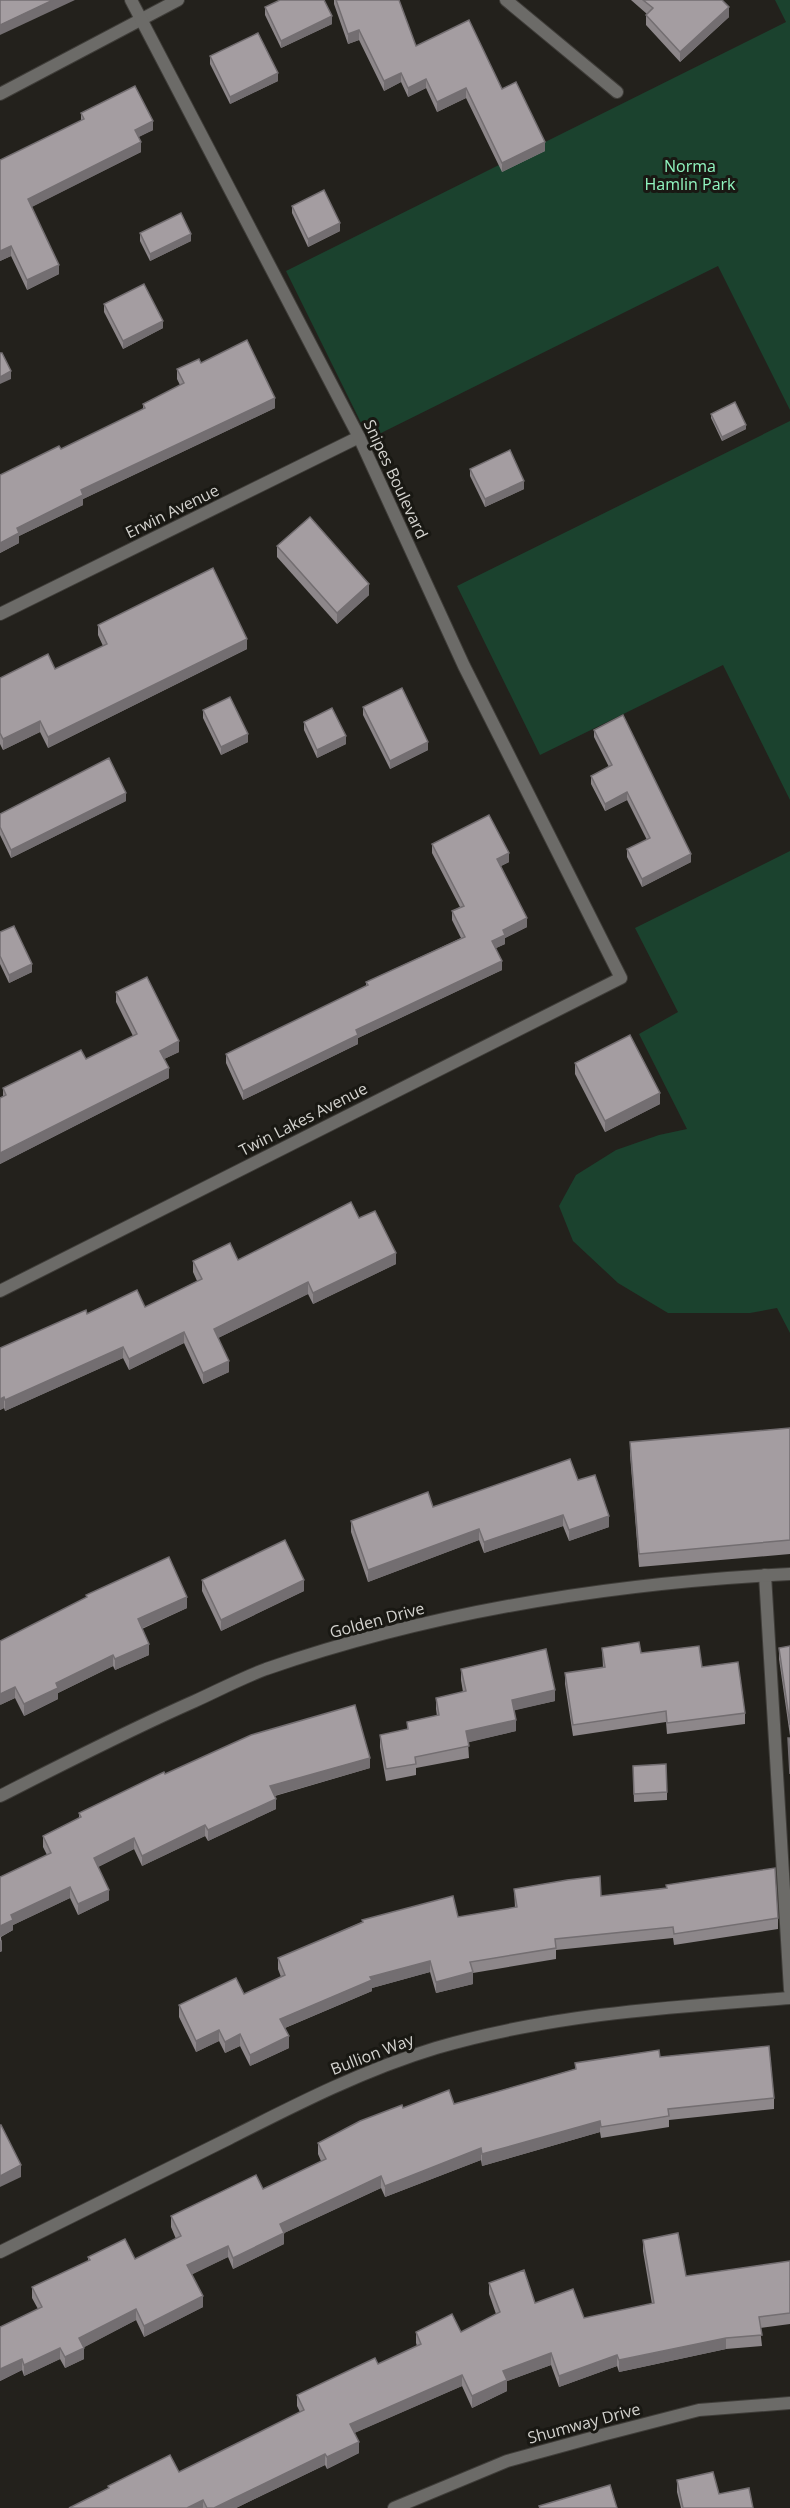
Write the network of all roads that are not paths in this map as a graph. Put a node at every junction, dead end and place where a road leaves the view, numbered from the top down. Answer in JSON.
{"nodes":[{"id":1,"x":131,"y":0,"type":"edge"},
{"id":2,"x":178,"y":0,"type":"edge"},
{"id":3,"x":506,"y":0,"type":"edge"},
{"id":4,"x":142,"y":21,"type":"junction"},
{"id":5,"x":617,"y":92,"type":"dead end"},
{"id":6,"x":0,"y":94,"type":"edge"},
{"id":7,"x":359,"y":437,"type":"junction"},
{"id":8,"x":0,"y":614,"type":"edge"},
{"id":9,"x":621,"y":978,"type":"joint"},
{"id":10,"x":0,"y":1291,"type":"edge"},
{"id":11,"x":790,"y":1574,"type":"edge"},
{"id":12,"x":765,"y":1575,"type":"junction"},
{"id":13,"x":0,"y":1796,"type":"edge"},
{"id":14,"x":790,"y":1990,"type":"edge"},
{"id":15,"x":790,"y":1998,"type":"edge"},
{"id":16,"x":0,"y":2252,"type":"edge"},
{"id":17,"x":790,"y":2403,"type":"edge"},
{"id":18,"x":394,"y":2508,"type":"edge"}],
"edges":[{"from":1,"to":4,"type":"street","name":"Snipes Boulevard"},
{"from":2,"to":4,"type":"street"},
{"from":3,"to":5,"type":"street"},
{"from":4,"to":6,"type":"street"},
{"from":4,"to":7,"type":"street","name":"Snipes Boulevard"},
{"from":7,"to":8,"type":"street","name":"Erwin Avenue"},
{"from":7,"to":9,"type":"street","name":"Snipes Boulevard"},
{"from":9,"to":10,"type":"street","name":"Twin Lakes Avenue"},
{"from":11,"to":12,"type":"street","name":"Golden Drive"},
{"from":12,"to":13,"type":"street","name":"Golden Drive"},
{"from":12,"to":14,"type":"street"},
{"from":15,"to":16,"type":"street","name":"Bullion Way"},
{"from":17,"to":18,"type":"street","name":"Shumway Drive"}]}
